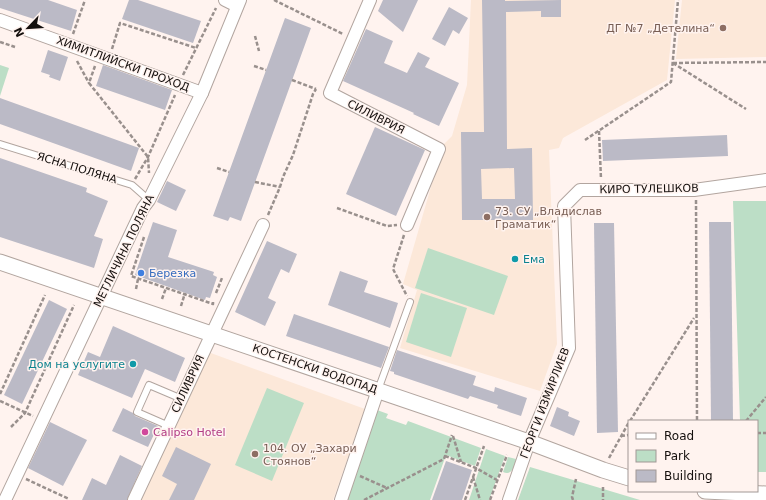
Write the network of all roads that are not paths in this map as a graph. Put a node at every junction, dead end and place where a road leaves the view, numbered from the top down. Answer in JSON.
{"nodes":[{"id":1,"x":225,"y":0,"type":"edge"},
{"id":2,"x":370,"y":0,"type":"edge"},
{"id":3,"x":238,"y":3,"type":"edge"},
{"id":4,"x":0,"y":20,"type":"edge"},
{"id":5,"x":202,"y":93,"type":"junction"},
{"id":6,"x":0,"y":144,"type":"edge"},
{"id":7,"x":766,"y":180,"type":"edge"},
{"id":8,"x":580,"y":190,"type":"joint"},
{"id":9,"x":149,"y":200,"type":"junction"},
{"id":10,"x":263,"y":225,"type":"dead end"},
{"id":11,"x":407,"y":225,"type":"road end"},
{"id":12,"x":0,"y":262,"type":"edge"},
{"id":13,"x":101,"y":297,"type":"junction"},
{"id":14,"x":410,"y":302,"type":"road end"},
{"id":15,"x":212,"y":334,"type":"junction"},
{"id":16,"x":378,"y":390,"type":"junction"},
{"id":17,"x":182,"y":399,"type":"junction"},
{"id":18,"x":169,"y":426,"type":"junction"},
{"id":19,"x":529,"y":442,"type":"junction"},
{"id":20,"x":628,"y":478,"type":"edge"},
{"id":21,"x":725,"y":492,"type":"edge"},
{"id":22,"x":766,"y":494,"type":"edge"},
{"id":23,"x":5,"y":500,"type":"edge"},
{"id":24,"x":134,"y":500,"type":"edge"},
{"id":25,"x":341,"y":500,"type":"edge"},
{"id":26,"x":509,"y":500,"type":"edge"}],
"edges":[{"from":1,"to":3,"type":"street"},
{"from":2,"to":11,"type":"street","name":"СИЛИВРИЯ"},
{"from":3,"to":5,"type":"street","name":"МЕТЛИЧИНА ПОЛЯНА"},
{"from":4,"to":5,"type":"street","name":"ХИМИТЛИЙСКИ ПРОХОД"},
{"from":5,"to":9,"type":"street","name":"МЕТЛИЧИНА ПОЛЯНА"},
{"from":6,"to":9,"type":"lane","name":"ЯСНА ПОЛЯНА"},
{"from":7,"to":8,"type":"street","name":"КИРО ТУЛЕШКОВ"},
{"from":8,"to":19,"type":"street","name":"ГЕОРГИ ИЗМИРЛИЕВ"},
{"from":9,"to":13,"type":"street","name":"МЕТЛИЧИНА ПОЛЯНА"},
{"from":10,"to":15,"type":"street","name":"СИЛИВРИЯ"},
{"from":12,"to":13,"type":"street","name":"КОСТЕНСКИ ВОДОПАД"},
{"from":13,"to":15,"type":"street","name":"КОСТЕНСКИ ВОДОПАД"},
{"from":13,"to":23,"type":"street","name":"МЕТЛИЧИНА ПОЛЯНА"},
{"from":14,"to":16,"type":"lane"},
{"from":15,"to":16,"type":"street","name":"КОСТЕНСКИ ВОДОПАД"},
{"from":15,"to":17,"type":"street","name":"СИЛИВРИЯ"},
{"from":16,"to":19,"type":"street","name":"КОСТЕНСКИ ВОДОПАД"},
{"from":16,"to":25,"type":"street"},
{"from":17,"to":18,"type":"street","name":"СИЛИВРИЯ"},
{"from":17,"to":18,"type":"lane"},
{"from":18,"to":24,"type":"street","name":"СИЛИВРИЯ"},
{"from":19,"to":20,"type":"street","name":"КОСТЕНСКИ ВОДОПАД"},
{"from":19,"to":26,"type":"street","name":"ГЕОРГИ ИЗМИРЛИЕВ"},
{"from":21,"to":22,"type":"street"}]}
